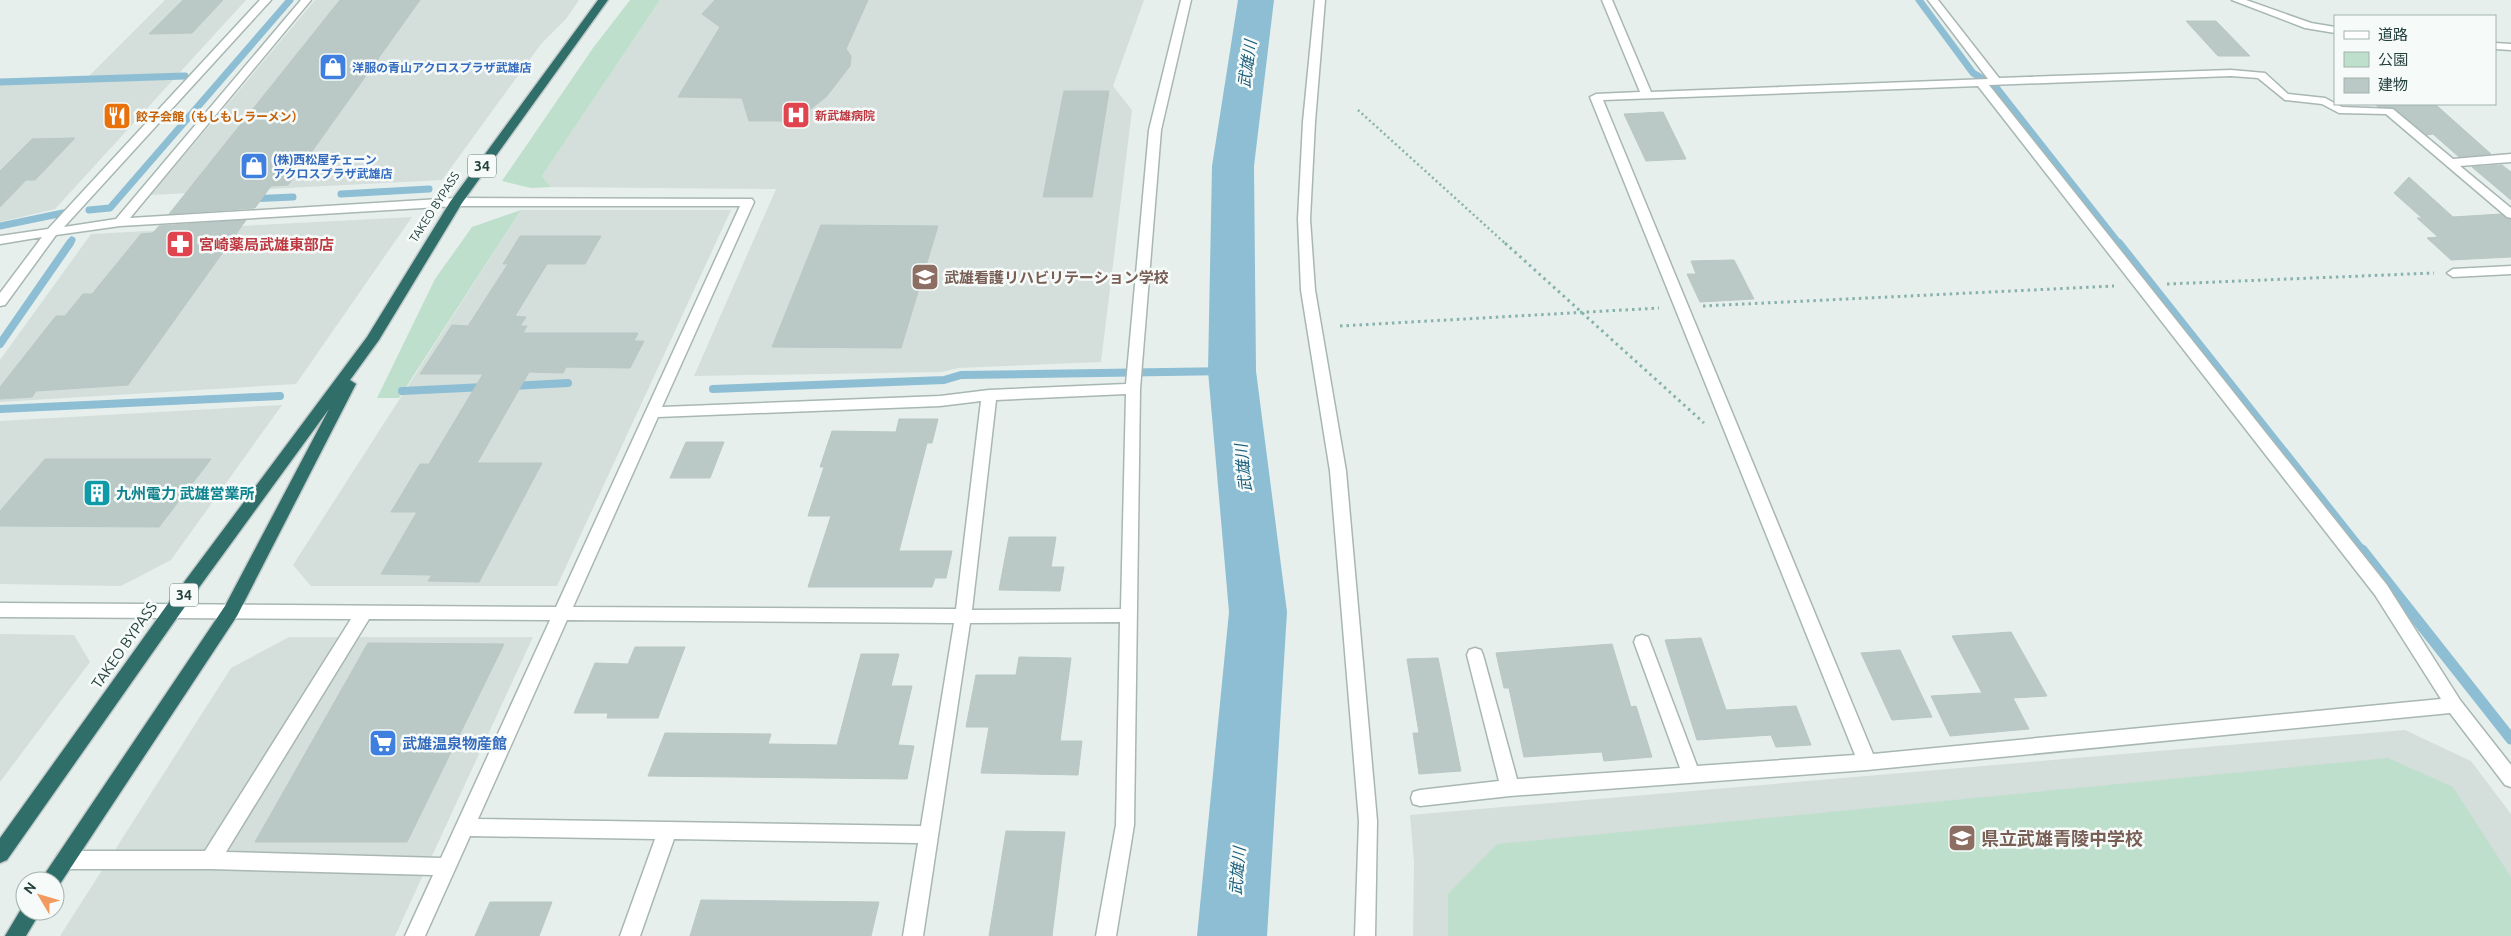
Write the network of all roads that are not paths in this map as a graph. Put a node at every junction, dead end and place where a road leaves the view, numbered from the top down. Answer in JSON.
{"nodes":[{"id":1,"x":266,"y":0,"type":"edge"},
{"id":2,"x":306,"y":0,"type":"edge"},
{"id":3,"x":603,"y":0,"type":"edge"},
{"id":4,"x":1186,"y":0,"type":"edge"},
{"id":5,"x":1320,"y":0,"type":"edge"},
{"id":6,"x":1607,"y":0,"type":"edge"},
{"id":7,"x":1933,"y":0,"type":"edge"},
{"id":8,"x":2237,"y":0,"type":"edge"},
{"id":9,"x":2334,"y":30,"type":"edge"},
{"id":10,"x":2496,"y":46,"type":"edge"},
{"id":11,"x":2511,"y":47,"type":"edge"},
{"id":12,"x":1988,"y":81,"type":"junction"},
{"id":13,"x":1647,"y":95,"type":"junction"},
{"id":14,"x":2511,"y":158,"type":"edge"},
{"id":15,"x":2450,"y":163,"type":"junction"},
{"id":16,"x":456,"y":202,"type":"junction"},
{"id":17,"x":2511,"y":214,"type":"edge"},
{"id":18,"x":120,"y":222,"type":"junction"},
{"id":19,"x":54,"y":230,"type":"junction"},
{"id":20,"x":0,"y":240,"type":"edge"},
{"id":21,"x":2511,"y":270,"type":"edge"},
{"id":22,"x":2453,"y":273,"type":"road end"},
{"id":23,"x":0,"y":302,"type":"edge"},
{"id":24,"x":372,"y":340,"type":"junction"},
{"id":25,"x":1133,"y":390,"type":"junction"},
{"id":26,"x":989,"y":395,"type":"junction"},
{"id":27,"x":653,"y":412,"type":"junction"},
{"id":28,"x":0,"y":610,"type":"edge"},
{"id":29,"x":173,"y":610,"type":"junction"},
{"id":30,"x":231,"y":611,"type":"junction"},
{"id":31,"x":365,"y":611,"type":"junction"},
{"id":32,"x":560,"y":612,"type":"junction"},
{"id":33,"x":1129,"y":615,"type":"junction"},
{"id":34,"x":963,"y":616,"type":"junction"},
{"id":35,"x":1642,"y":642,"type":"dead end"},
{"id":36,"x":1474,"y":655,"type":"dead end"},
{"id":37,"x":2454,"y":705,"type":"junction"},
{"id":38,"x":1867,"y":762,"type":"junction"},
{"id":39,"x":1691,"y":774,"type":"junction"},
{"id":40,"x":2511,"y":779,"type":"edge"},
{"id":41,"x":1510,"y":788,"type":"junction"},
{"id":42,"x":1420,"y":798,"type":"dead end"},
{"id":43,"x":465,"y":828,"type":"junction"},
{"id":44,"x":667,"y":830,"type":"junction"},
{"id":45,"x":929,"y":835,"type":"junction"},
{"id":46,"x":0,"y":854,"type":"edge"},
{"id":47,"x":65,"y":860,"type":"junction"},
{"id":48,"x":210,"y":860,"type":"junction"},
{"id":49,"x":446,"y":867,"type":"junction"},
{"id":50,"x":58,"y":871,"type":"edge"},
{"id":51,"x":25,"y":921,"type":"edge"},
{"id":52,"x":15,"y":936,"type":"edge"},
{"id":53,"x":415,"y":936,"type":"edge"},
{"id":54,"x":630,"y":936,"type":"edge"},
{"id":55,"x":913,"y":936,"type":"edge"},
{"id":56,"x":1106,"y":936,"type":"edge"},
{"id":57,"x":1365,"y":936,"type":"edge"}],
"edges":[{"from":1,"to":19,"type":"street"},
{"from":2,"to":18,"type":"street"},
{"from":3,"to":16,"type":"highway","name":"TAKEO BYPASS","number":"34"},
{"from":4,"to":25,"type":"street"},
{"from":5,"to":57,"type":"street"},
{"from":6,"to":13,"type":"street"},
{"from":7,"to":12,"type":"street"},
{"from":8,"to":9,"type":"street"},
{"from":10,"to":11,"type":"street"},
{"from":12,"to":13,"type":"street"},
{"from":12,"to":15,"type":"street"},
{"from":12,"to":37,"type":"street"},
{"from":13,"to":38,"type":"street"},
{"from":14,"to":15,"type":"street"},
{"from":15,"to":17,"type":"street"},
{"from":16,"to":18,"type":"street"},
{"from":16,"to":24,"type":"highway","name":"TAKEO BYPASS","number":"34"},
{"from":16,"to":27,"type":"street"},
{"from":18,"to":19,"type":"street"},
{"from":19,"to":20,"type":"street"},
{"from":19,"to":23,"type":"street"},
{"from":21,"to":22,"type":"street"},
{"from":24,"to":29,"type":"highway","name":"TAKEO BYPASS","number":"34"},
{"from":24,"to":30,"type":"highway","name":"TAKEO BYPASS","number":"34"},
{"from":25,"to":26,"type":"street"},
{"from":25,"to":33,"type":"street"},
{"from":26,"to":27,"type":"street"},
{"from":26,"to":34,"type":"street"},
{"from":27,"to":32,"type":"street"},
{"from":28,"to":29,"type":"street"},
{"from":29,"to":30,"type":"street"},
{"from":29,"to":46,"type":"highway","name":"TAKEO BYPASS","number":"34"},
{"from":30,"to":31,"type":"street"},
{"from":30,"to":47,"type":"highway","name":"TAKEO BYPASS","number":"34"},
{"from":31,"to":32,"type":"street"},
{"from":31,"to":48,"type":"street"},
{"from":32,"to":34,"type":"street"},
{"from":32,"to":43,"type":"street"},
{"from":33,"to":34,"type":"street"},
{"from":33,"to":56,"type":"street"},
{"from":34,"to":45,"type":"street"},
{"from":35,"to":39,"type":"street"},
{"from":36,"to":41,"type":"street"},
{"from":37,"to":38,"type":"street"},
{"from":37,"to":40,"type":"street"},
{"from":38,"to":39,"type":"street"},
{"from":39,"to":41,"type":"street"},
{"from":41,"to":42,"type":"street"},
{"from":43,"to":44,"type":"street"},
{"from":43,"to":49,"type":"street"},
{"from":44,"to":45,"type":"street"},
{"from":44,"to":54,"type":"street"},
{"from":45,"to":55,"type":"street"},
{"from":47,"to":48,"type":"street"},
{"from":47,"to":50,"type":"highway","name":"TAKEO BYPASS","number":"34"},
{"from":48,"to":49,"type":"street"},
{"from":49,"to":53,"type":"street"},
{"from":51,"to":52,"type":"highway"}]}
